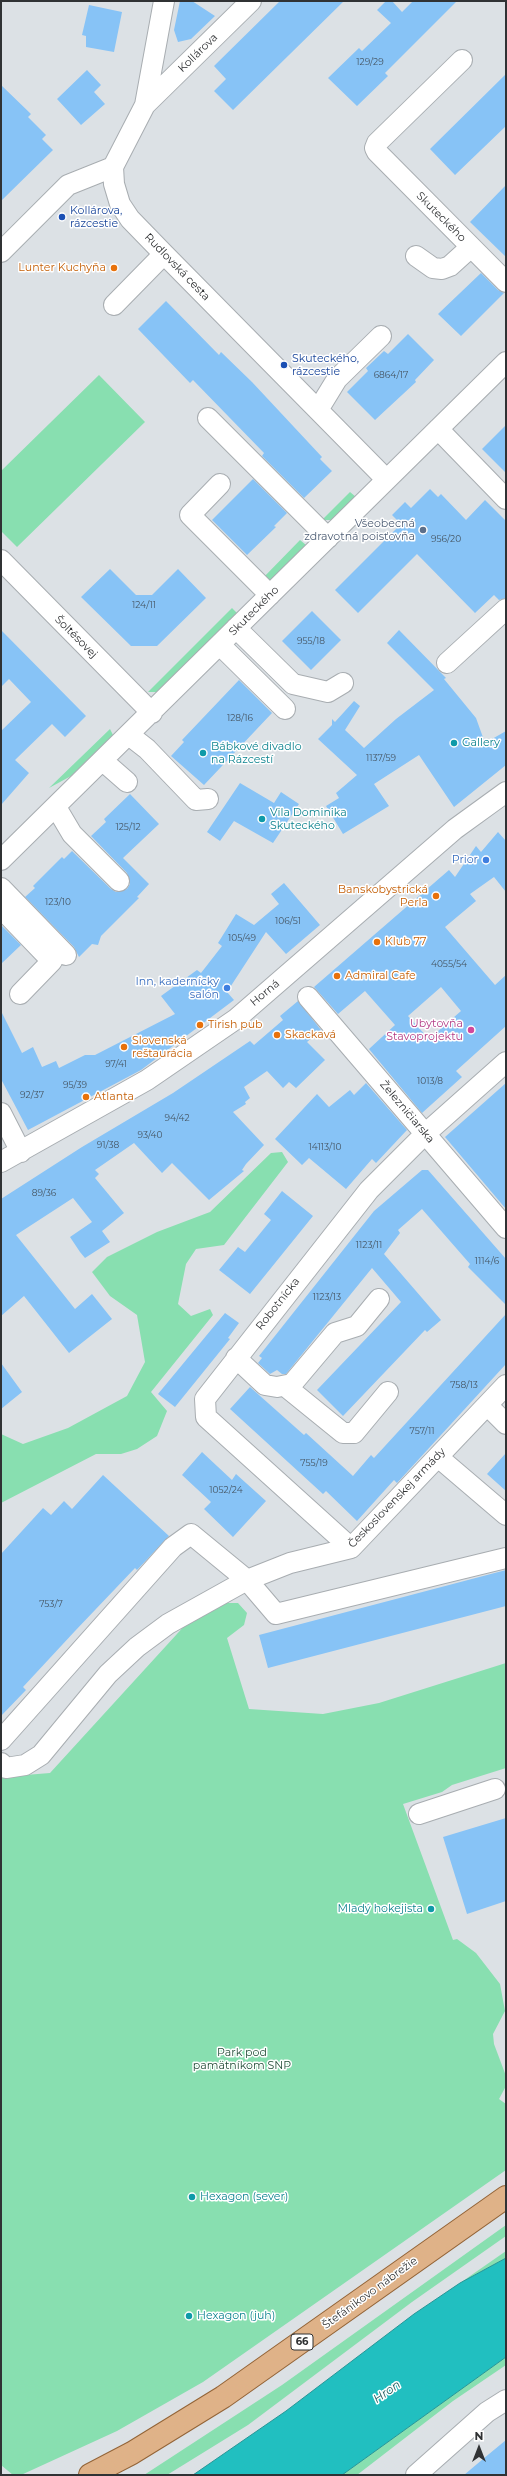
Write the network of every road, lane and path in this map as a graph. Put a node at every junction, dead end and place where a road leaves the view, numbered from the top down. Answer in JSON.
{"nodes":[{"id":1,"x":164,"y":1,"type":"edge"},
{"id":2,"x":251,"y":1,"type":"edge"},
{"id":3,"x":462,"y":60,"type":"dead end"},
{"id":4,"x":145,"y":105,"type":"junction"},
{"id":5,"x":113,"y":167,"type":"junction"},
{"id":6,"x":471,"y":247,"type":"junction"},
{"id":7,"x":1,"y":252,"type":"edge"},
{"id":8,"x":164,"y":254,"type":"junction"},
{"id":9,"x":416,"y":256,"type":"dead end"},
{"id":10,"x":506,"y":282,"type":"edge"},
{"id":11,"x":114,"y":306,"type":"dead end"},
{"id":12,"x":381,"y":336,"type":"dead end"},
{"id":13,"x":506,"y":362,"type":"edge"},
{"id":14,"x":318,"y":410,"type":"junction"},
{"id":15,"x":208,"y":418,"type":"dead end"},
{"id":16,"x":438,"y":429,"type":"junction"},
{"id":17,"x":386,"y":479,"type":"junction"},
{"id":18,"x":220,"y":484,"type":"dead end"},
{"id":19,"x":506,"y":499,"type":"edge"},
{"id":20,"x":328,"y":538,"type":"junction"},
{"id":21,"x":1,"y":560,"type":"edge"},
{"id":22,"x":270,"y":595,"type":"junction"},
{"id":23,"x":506,"y":609,"type":"edge"},
{"id":24,"x":236,"y":628,"type":"junction"},
{"id":25,"x":220,"y":645,"type":"junction"},
{"id":26,"x":447,"y":663,"type":"dead end"},
{"id":27,"x":343,"y":683,"type":"dead end"},
{"id":28,"x":285,"y":709,"type":"dead end"},
{"id":29,"x":152,"y":713,"type":"junction"},
{"id":30,"x":129,"y":735,"type":"junction"},
{"id":31,"x":103,"y":761,"type":"junction"},
{"id":32,"x":127,"y":782,"type":"dead end"},
{"id":33,"x":506,"y":792,"type":"edge"},
{"id":34,"x":208,"y":800,"type":"dead end"},
{"id":35,"x":56,"y":807,"type":"junction"},
{"id":36,"x":1,"y":860,"type":"edge"},
{"id":37,"x":119,"y":881,"type":"dead end"},
{"id":38,"x":1,"y":888,"type":"edge"},
{"id":39,"x":1,"y":908,"type":"edge"},
{"id":40,"x":66,"y":955,"type":"dead end"},
{"id":41,"x":20,"y":994,"type":"dead end"},
{"id":42,"x":308,"y":997,"type":"dead end"},
{"id":43,"x":506,"y":1062,"type":"edge"},
{"id":44,"x":1,"y":1113,"type":"edge"},
{"id":45,"x":425,"y":1134,"type":"junction"},
{"id":46,"x":20,"y":1152,"type":"junction"},
{"id":47,"x":1,"y":1162,"type":"edge"},
{"id":48,"x":506,"y":1228,"type":"edge"},
{"id":49,"x":379,"y":1299,"type":"dead end"},
{"id":50,"x":236,"y":1358,"type":"junction"},
{"id":51,"x":506,"y":1385,"type":"edge"},
{"id":52,"x":285,"y":1386,"type":"junction"},
{"id":53,"x":388,"y":1392,"type":"dead end"},
{"id":54,"x":487,"y":1405,"type":"junction"},
{"id":55,"x":506,"y":1424,"type":"edge"},
{"id":56,"x":438,"y":1457,"type":"junction"},
{"id":57,"x":506,"y":1515,"type":"edge"},
{"id":58,"x":351,"y":1548,"type":"junction"},
{"id":59,"x":506,"y":1558,"type":"edge"},
{"id":60,"x":247,"y":1580,"type":"junction"},
{"id":61,"x":1,"y":1740,"type":"edge"},
{"id":62,"x":4,"y":1766,"type":"edge"},
{"id":63,"x":495,"y":1789,"type":"dead end"},
{"id":64,"x":419,"y":1814,"type":"dead end"},
{"id":65,"x":506,"y":2197,"type":"edge"},
{"id":66,"x":506,"y":2400,"type":"edge"},
{"id":67,"x":90,"y":2475,"type":"edge"},
{"id":68,"x":416,"y":2475,"type":"edge"}],
"edges":[{"from":1,"to":4,"type":"street"},
{"from":2,"to":4,"type":"street","name":"Kollárova"},
{"from":3,"to":6,"type":"street","name":"Skuteckého"},
{"from":4,"to":5,"type":"street"},
{"from":5,"to":7,"type":"street"},
{"from":5,"to":8,"type":"street","name":"Rudlovská cesta"},
{"from":6,"to":9,"type":"street"},
{"from":6,"to":10,"type":"street","name":"Skuteckého"},
{"from":8,"to":11,"type":"street"},
{"from":8,"to":14,"type":"street","name":"Rudlovská cesta"},
{"from":12,"to":14,"type":"street"},
{"from":13,"to":16,"type":"street","name":"Skuteckého"},
{"from":14,"to":17,"type":"street","name":"Rudlovská cesta"},
{"from":15,"to":20,"type":"street"},
{"from":16,"to":17,"type":"street","name":"Skuteckého"},
{"from":16,"to":19,"type":"street"},
{"from":17,"to":20,"type":"street","name":"Skuteckého"},
{"from":18,"to":22,"type":"street"},
{"from":20,"to":22,"type":"street","name":"Skuteckého"},
{"from":21,"to":29,"type":"street","name":"Šoltésovej"},
{"from":22,"to":24,"type":"street","name":"Skuteckého"},
{"from":23,"to":26,"type":"street"},
{"from":24,"to":25,"type":"street","name":"Skuteckého"},
{"from":24,"to":27,"type":"street"},
{"from":25,"to":28,"type":"street"},
{"from":25,"to":29,"type":"street","name":"Skuteckého"},
{"from":29,"to":30,"type":"street","name":"Skuteckého"},
{"from":30,"to":31,"type":"street","name":"Skuteckého"},
{"from":30,"to":34,"type":"street"},
{"from":31,"to":32,"type":"street"},
{"from":31,"to":35,"type":"street","name":"Skuteckého"},
{"from":33,"to":46,"type":"street","name":"Horná"},
{"from":35,"to":36,"type":"street","name":"Skuteckého"},
{"from":35,"to":37,"type":"street"},
{"from":38,"to":40,"type":"street"},
{"from":39,"to":41,"type":"street"},
{"from":42,"to":45,"type":"street","name":"Železničiarska"},
{"from":43,"to":45,"type":"street","name":"Robotnícka"},
{"from":44,"to":46,"type":"street"},
{"from":45,"to":48,"type":"street","name":"Železničiarska"},
{"from":45,"to":50,"type":"street","name":"Robotnícka"},
{"from":46,"to":47,"type":"street","name":"Horná"},
{"from":49,"to":52,"type":"street"},
{"from":50,"to":52,"type":"street"},
{"from":50,"to":58,"type":"street","name":"Robotnícka"},
{"from":51,"to":54,"type":"street","name":"Československej armády"},
{"from":52,"to":53,"type":"street"},
{"from":54,"to":55,"type":"street"},
{"from":54,"to":56,"type":"street","name":"Československej armády"},
{"from":56,"to":57,"type":"street"},
{"from":56,"to":58,"type":"street","name":"Československej armády"},
{"from":58,"to":60,"type":"street","name":"Československej armády"},
{"from":59,"to":60,"type":"street"},
{"from":60,"to":61,"type":"street"},
{"from":60,"to":62,"type":"street","name":"Československej armády"},
{"from":63,"to":64,"type":"street"},
{"from":65,"to":67,"type":"main road","name":"Štefánikovo nábrežie","number":"66"},
{"from":66,"to":68,"type":"street"}]}
